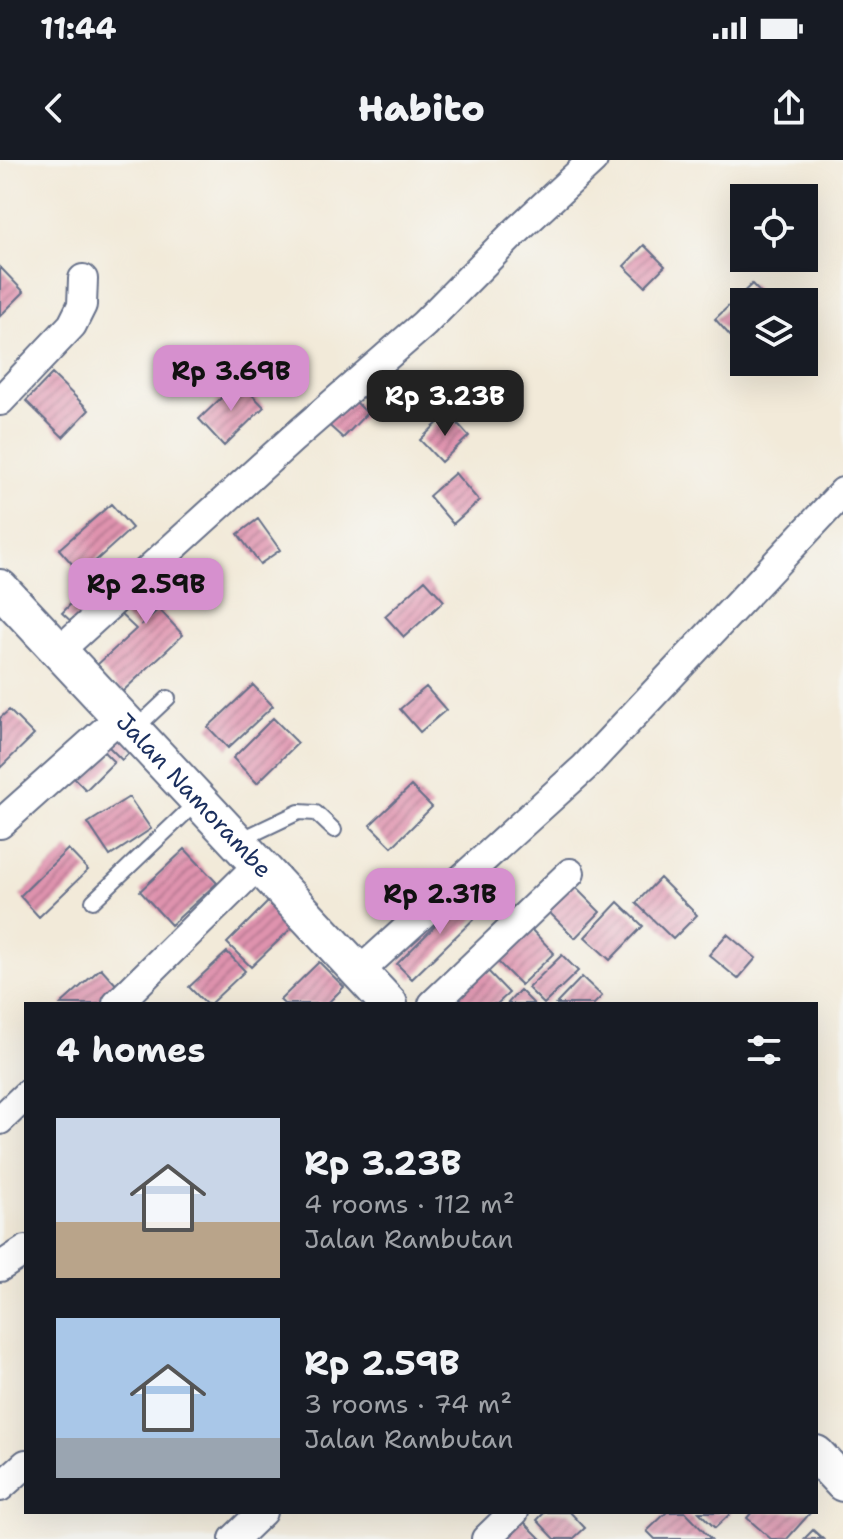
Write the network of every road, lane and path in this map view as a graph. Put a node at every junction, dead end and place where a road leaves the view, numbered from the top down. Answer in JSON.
{"nodes":[{"id":1,"x":593,"y":160,"type":"edge"},
{"id":2,"x":83,"y":279,"type":"dead end"},
{"id":3,"x":0,"y":401,"type":"edge"},
{"id":4,"x":843,"y":492,"type":"edge"},
{"id":5,"x":0,"y":588,"type":"edge"},
{"id":6,"x":59,"y":651,"type":"junction"},
{"id":7,"x":168,"y":698,"type":"dead end"},
{"id":8,"x":128,"y":723,"type":"junction"},
{"id":9,"x":199,"y":800,"type":"junction"},
{"id":10,"x":0,"y":824,"type":"edge"},
{"id":11,"x":334,"y":830,"type":"dead end"},
{"id":12,"x":248,"y":853,"type":"junction"},
{"id":13,"x":570,"y":873,"type":"dead end"},
{"id":14,"x":93,"y":901,"type":"dead end"},
{"id":15,"x":370,"y":992,"type":"edge"},
{"id":16,"x":119,"y":1002,"type":"edge"},
{"id":17,"x":435,"y":1002,"type":"edge"},
{"id":18,"x":24,"y":1097,"type":"edge"},
{"id":19,"x":0,"y":1120,"type":"edge"},
{"id":20,"x":24,"y":1251,"type":"edge"},
{"id":21,"x":0,"y":1267,"type":"edge"},
{"id":22,"x":818,"y":1456,"type":"edge"},
{"id":23,"x":24,"y":1466,"type":"edge"},
{"id":24,"x":843,"y":1483,"type":"edge"},
{"id":25,"x":0,"y":1487,"type":"edge"},
{"id":26,"x":260,"y":1514,"type":"edge"},
{"id":27,"x":512,"y":1514,"type":"edge"},
{"id":28,"x":234,"y":1539,"type":"edge"},
{"id":29,"x":486,"y":1539,"type":"edge"}],
"edges":[{"from":1,"to":6,"type":"street"},
{"from":2,"to":3,"type":"street"},
{"from":4,"to":15,"type":"street"},
{"from":5,"to":6,"type":"street","name":"Jalan Namorambe"},
{"from":6,"to":8,"type":"street","name":"Jalan Namorambe"},
{"from":7,"to":8,"type":"lane"},
{"from":8,"to":9,"type":"street","name":"Jalan Namorambe"},
{"from":8,"to":10,"type":"street"},
{"from":9,"to":12,"type":"street","name":"Jalan Namorambe"},
{"from":9,"to":14,"type":"lane"},
{"from":11,"to":12,"type":"lane"},
{"from":12,"to":15,"type":"street","name":"Jalan Namorambe"},
{"from":12,"to":16,"type":"street"},
{"from":13,"to":17,"type":"street"},
{"from":18,"to":19,"type":"street"},
{"from":20,"to":21,"type":"street"},
{"from":22,"to":24,"type":"street"},
{"from":23,"to":25,"type":"street"},
{"from":26,"to":28,"type":"street"},
{"from":27,"to":29,"type":"street"}]}
